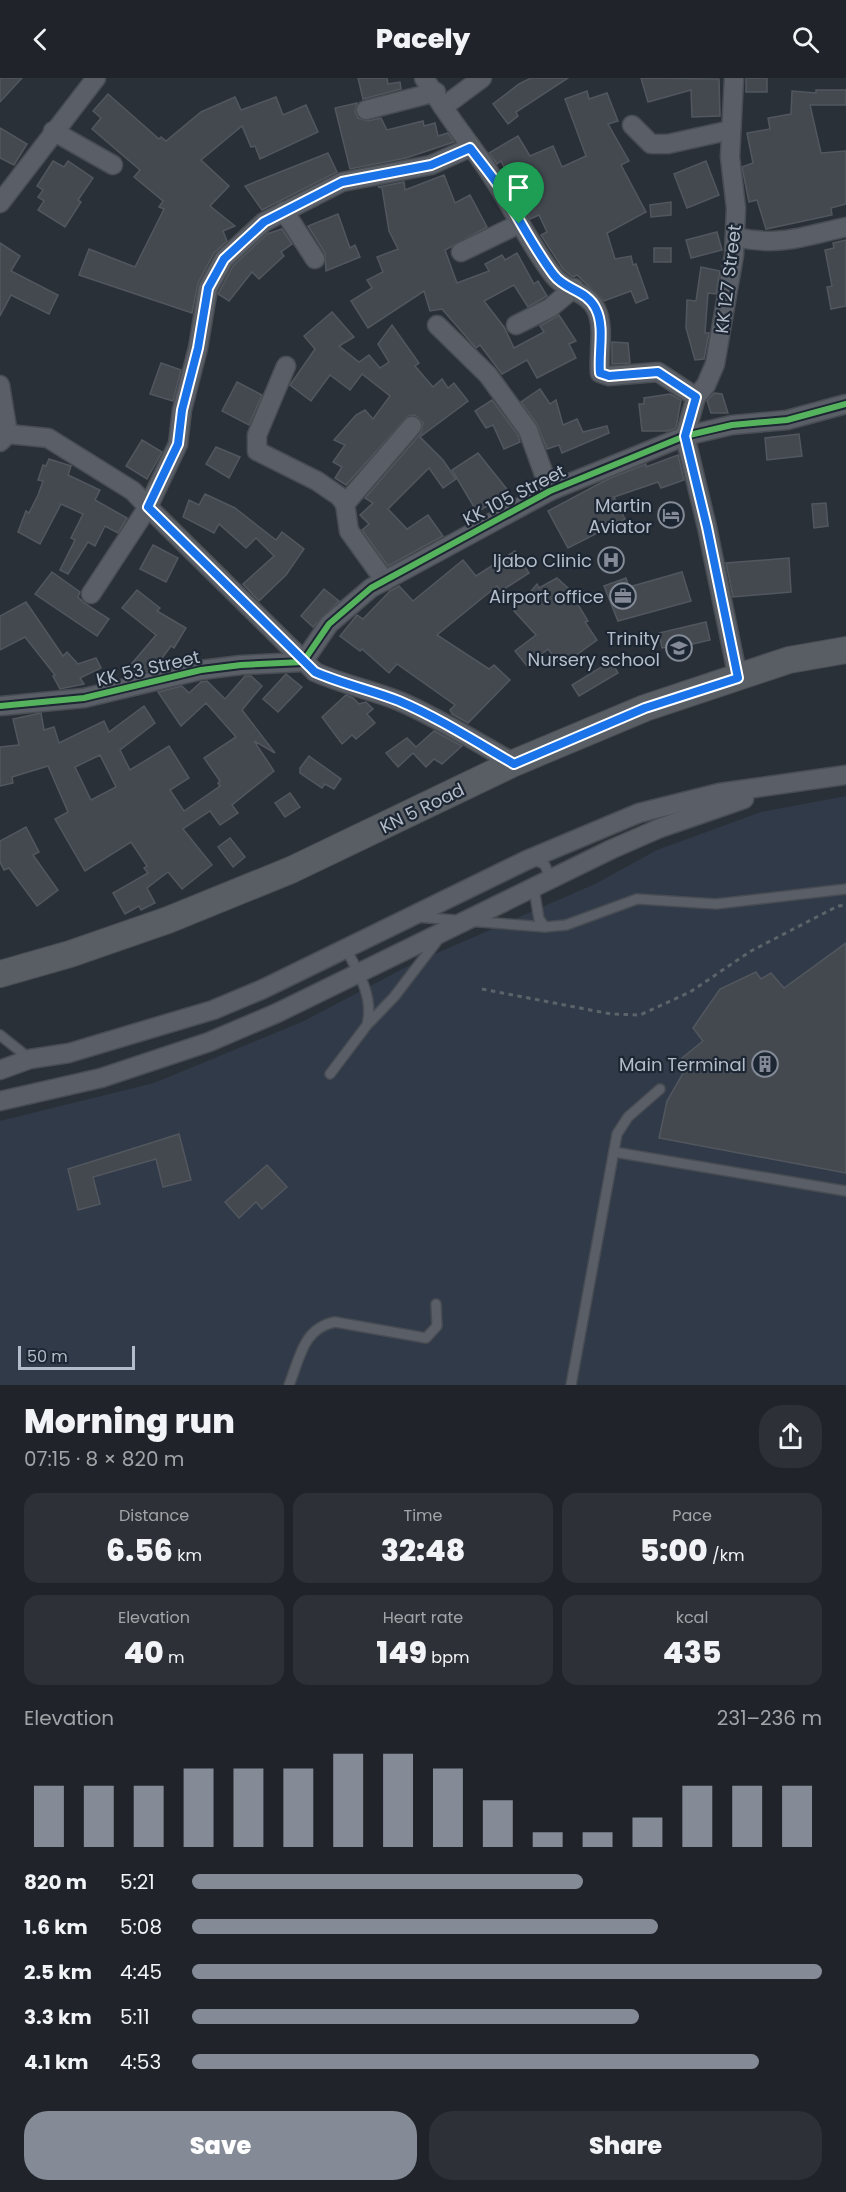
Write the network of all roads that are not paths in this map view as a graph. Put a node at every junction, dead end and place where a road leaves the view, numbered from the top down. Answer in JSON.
{"nodes":[{"id":1,"x":96,"y":78,"type":"edge"},
{"id":2,"x":482,"y":78,"type":"edge"},
{"id":3,"x":734,"y":78,"type":"edge"},
{"id":4,"x":434,"y":92,"type":"edge"},
{"id":5,"x":366,"y":110,"type":"dead end"},
{"id":6,"x":632,"y":125,"type":"dead end"},
{"id":7,"x":731,"y":130,"type":"junction"},
{"id":8,"x":53,"y":131,"type":"junction"},
{"id":9,"x":470,"y":148,"type":"junction"},
{"id":10,"x":113,"y":165,"type":"dead end"},
{"id":11,"x":0,"y":203,"type":"edge"},
{"id":12,"x":284,"y":211,"type":"junction"},
{"id":13,"x":519,"y":224,"type":"junction"},
{"id":14,"x":846,"y":227,"type":"edge"},
{"id":15,"x":736,"y":237,"type":"junction"},
{"id":16,"x":461,"y":252,"type":"dead end"},
{"id":17,"x":315,"y":259,"type":"dead end"},
{"id":18,"x":574,"y":288,"type":"junction"},
{"id":19,"x":436,"y":325,"type":"dead end"},
{"id":20,"x":516,"y":325,"type":"dead end"},
{"id":21,"x":286,"y":366,"type":"dead end"},
{"id":22,"x":0,"y":385,"type":"edge"},
{"id":23,"x":696,"y":397,"type":"junction"},
{"id":24,"x":846,"y":404,"type":"edge"},
{"id":25,"x":412,"y":426,"type":"dead end"},
{"id":26,"x":685,"y":436,"type":"junction"},
{"id":27,"x":4,"y":438,"type":"edge"},
{"id":28,"x":550,"y":491,"type":"junction"},
{"id":29,"x":345,"y":504,"type":"junction"},
{"id":30,"x":148,"y":507,"type":"junction"},
{"id":31,"x":385,"y":581,"type":"junction"},
{"id":32,"x":91,"y":594,"type":"dead end"},
{"id":33,"x":846,"y":650,"type":"edge"},
{"id":34,"x":303,"y":662,"type":"junction"},
{"id":35,"x":738,"y":678,"type":"junction"},
{"id":36,"x":0,"y":706,"type":"edge"},
{"id":37,"x":514,"y":764,"type":"junction"},
{"id":38,"x":846,"y":776,"type":"edge"},
{"id":39,"x":791,"y":784,"type":"junction"},
{"id":40,"x":527,"y":860,"type":"junction"},
{"id":41,"x":539,"y":887,"type":"junction"},
{"id":42,"x":846,"y":889,"type":"edge"},
{"id":43,"x":411,"y":917,"type":"junction"},
{"id":44,"x":463,"y":921,"type":"junction"},
{"id":45,"x":545,"y":927,"type":"junction"},
{"id":46,"x":446,"y":929,"type":"junction"},
{"id":47,"x":346,"y":949,"type":"junction"},
{"id":48,"x":358,"y":973,"type":"junction"},
{"id":49,"x":0,"y":974,"type":"edge"},
{"id":50,"x":367,"y":1025,"type":"junction"},
{"id":51,"x":0,"y":1035,"type":"edge"},
{"id":52,"x":30,"y":1059,"type":"junction"},
{"id":53,"x":0,"y":1070,"type":"edge"},
{"id":54,"x":330,"y":1074,"type":"dead end"},
{"id":55,"x":660,"y":1089,"type":"dead end"},
{"id":56,"x":0,"y":1101,"type":"edge"},
{"id":57,"x":614,"y":1152,"type":"junction"},
{"id":58,"x":846,"y":1191,"type":"edge"},
{"id":59,"x":436,"y":1304,"type":"dead end"},
{"id":60,"x":289,"y":1385,"type":"edge"},
{"id":61,"x":571,"y":1385,"type":"edge"}],
"edges":[{"from":1,"to":8,"type":"street"},
{"from":2,"to":4,"type":"street"},
{"from":3,"to":7,"type":"street","name":"KK 127 Street"},
{"from":4,"to":5,"type":"street"},
{"from":4,"to":9,"type":"street"},
{"from":6,"to":7,"type":"street"},
{"from":7,"to":15,"type":"street","name":"KK 127 Street"},
{"from":8,"to":10,"type":"street"},
{"from":8,"to":11,"type":"street"},
{"from":9,"to":12,"type":"street"},
{"from":9,"to":13,"type":"street"},
{"from":12,"to":17,"type":"street"},
{"from":12,"to":30,"type":"street"},
{"from":13,"to":16,"type":"street"},
{"from":13,"to":18,"type":"street"},
{"from":14,"to":15,"type":"street"},
{"from":15,"to":23,"type":"street","name":"KK 127 Street"},
{"from":18,"to":20,"type":"street"},
{"from":18,"to":23,"type":"street"},
{"from":19,"to":28,"type":"street"},
{"from":21,"to":29,"type":"street"},
{"from":22,"to":27,"type":"street"},
{"from":23,"to":26,"type":"street","name":"KK 127 Street"},
{"from":24,"to":26,"type":"street","name":"KK 105 Street"},
{"from":25,"to":29,"type":"street"},
{"from":26,"to":28,"type":"street","name":"KK 105 Street"},
{"from":26,"to":35,"type":"street"},
{"from":27,"to":30,"type":"street"},
{"from":28,"to":31,"type":"street","name":"KK 105 Street"},
{"from":29,"to":31,"type":"street"},
{"from":30,"to":32,"type":"street"},
{"from":30,"to":34,"type":"street"},
{"from":31,"to":34,"type":"street","name":"KK 105 Street"},
{"from":33,"to":35,"type":"main road","name":"KN 5 Road"},
{"from":34,"to":36,"type":"street","name":"KK 53 Street"},
{"from":34,"to":37,"type":"street"},
{"from":35,"to":37,"type":"main road","name":"KN 5 Road"},
{"from":37,"to":49,"type":"main road","name":"KN 5 Road"},
{"from":38,"to":39,"type":"street"},
{"from":39,"to":40,"type":"street"},
{"from":39,"to":41,"type":"street"},
{"from":40,"to":41,"type":"lane"},
{"from":40,"to":43,"type":"street"},
{"from":41,"to":44,"type":"street"},
{"from":41,"to":45,"type":"lane"},
{"from":42,"to":45,"type":"lane"},
{"from":43,"to":44,"type":"lane"},
{"from":43,"to":47,"type":"street"},
{"from":44,"to":45,"type":"lane"},
{"from":44,"to":46,"type":"street"},
{"from":46,"to":48,"type":"street"},
{"from":46,"to":50,"type":"lane"},
{"from":47,"to":48,"type":"lane"},
{"from":47,"to":52,"type":"street"},
{"from":48,"to":50,"type":"lane"},
{"from":48,"to":56,"type":"street"},
{"from":50,"to":54,"type":"lane"},
{"from":51,"to":52,"type":"lane"},
{"from":52,"to":53,"type":"street"},
{"from":55,"to":57,"type":"lane"},
{"from":57,"to":58,"type":"lane"},
{"from":57,"to":61,"type":"lane"},
{"from":59,"to":60,"type":"lane"}]}
